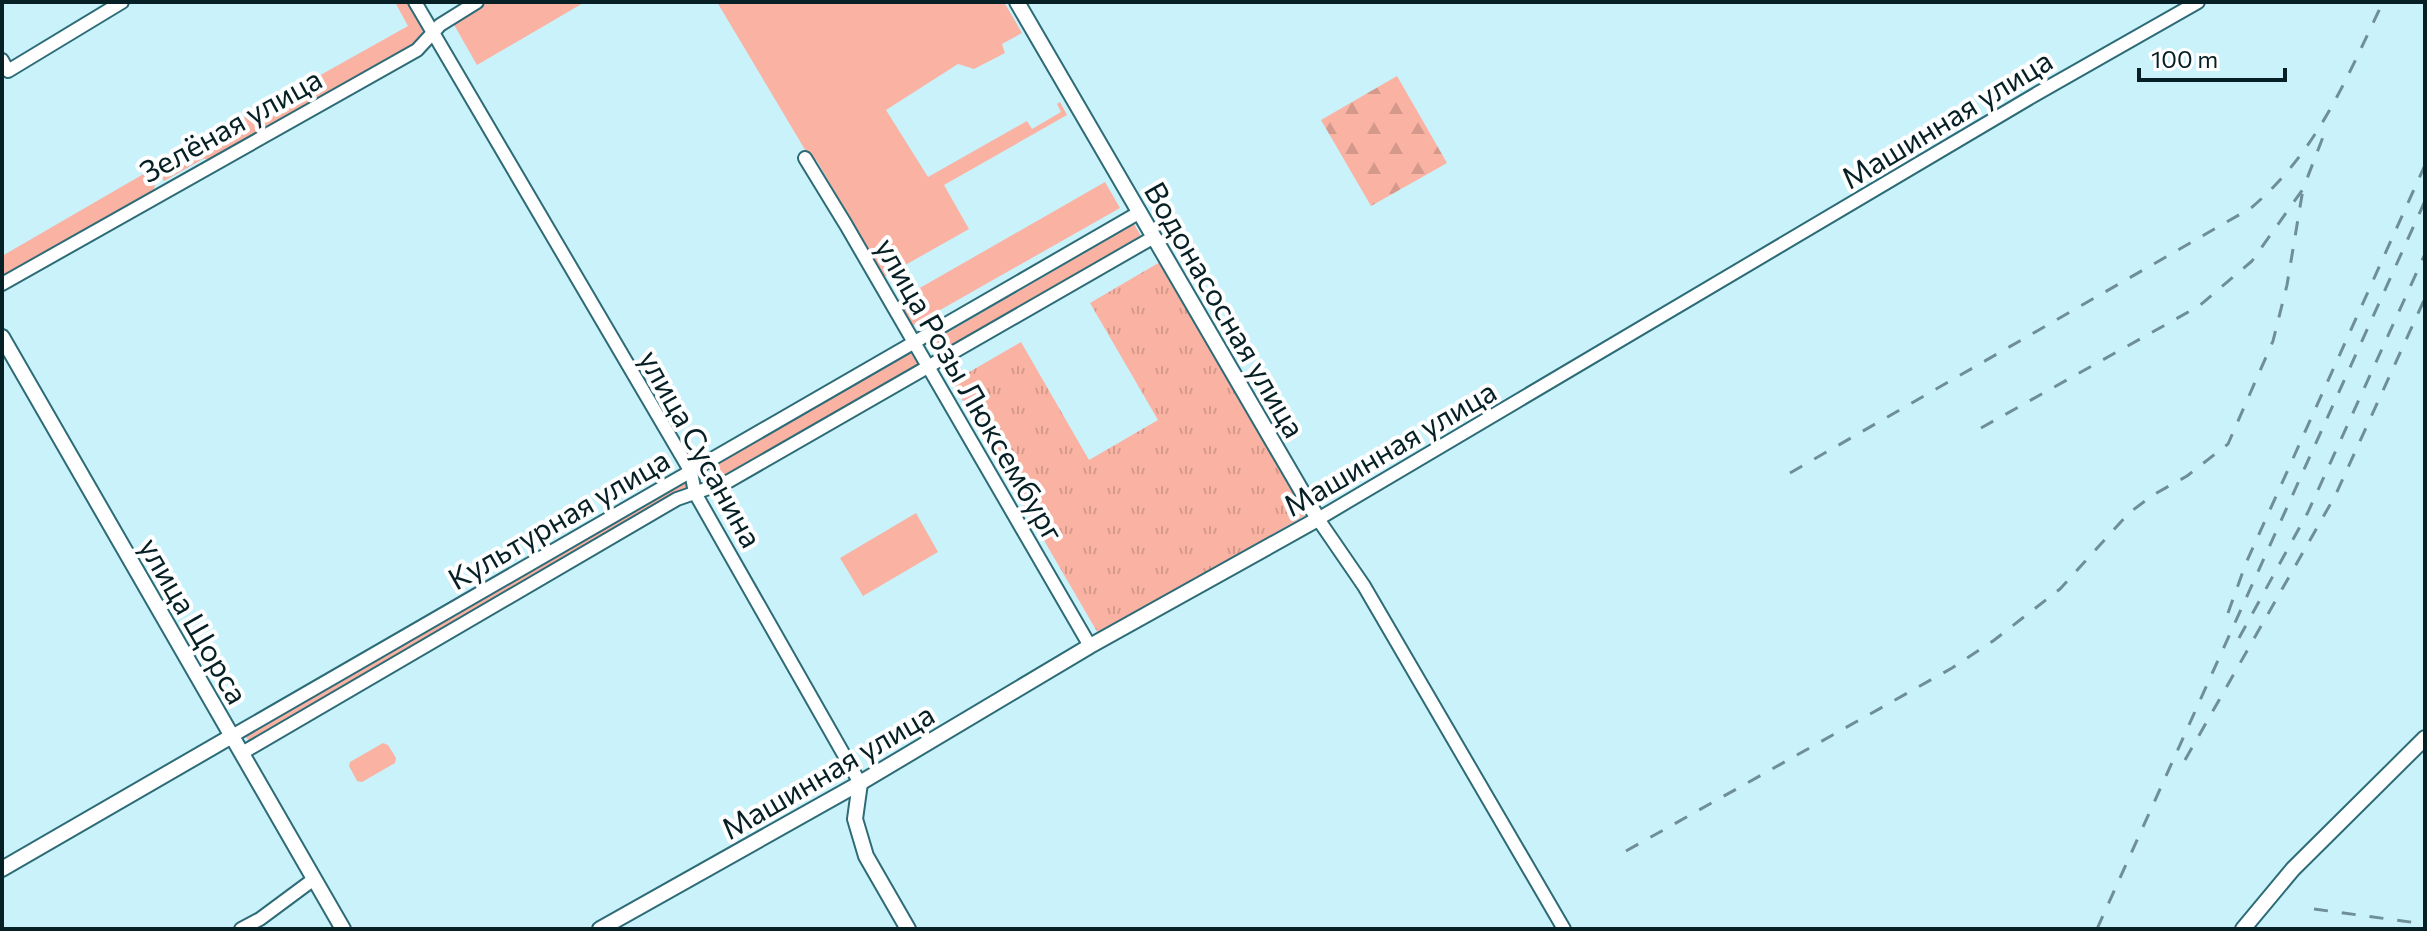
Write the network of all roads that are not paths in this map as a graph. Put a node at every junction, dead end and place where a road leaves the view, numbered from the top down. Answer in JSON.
{"nodes":[{"id":1,"x":122,"y":2,"type":"edge"},
{"id":2,"x":415,"y":2,"type":"edge"},
{"id":3,"x":477,"y":2,"type":"edge"},
{"id":4,"x":1017,"y":2,"type":"edge"},
{"id":5,"x":2198,"y":2,"type":"edge"},
{"id":6,"x":432,"y":32,"type":"junction"},
{"id":7,"x":2,"y":60,"type":"edge"},
{"id":8,"x":805,"y":158,"type":"dead end"},
{"id":9,"x":1140,"y":212,"type":"junction"},
{"id":10,"x":1154,"y":237,"type":"junction"},
{"id":11,"x":2,"y":284,"type":"edge"},
{"id":12,"x":2,"y":337,"type":"edge"},
{"id":13,"x":914,"y":343,"type":"junction"},
{"id":14,"x":928,"y":368,"type":"junction"},
{"id":15,"x":691,"y":472,"type":"junction"},
{"id":16,"x":695,"y":493,"type":"junction"},
{"id":17,"x":1318,"y":519,"type":"junction"},
{"id":18,"x":1090,"y":646,"type":"junction"},
{"id":19,"x":232,"y":736,"type":"junction"},
{"id":20,"x":2425,"y":738,"type":"edge"},
{"id":21,"x":242,"y":753,"type":"junction"},
{"id":22,"x":860,"y":783,"type":"junction"},
{"id":23,"x":2,"y":869,"type":"edge"},
{"id":24,"x":314,"y":879,"type":"junction"},
{"id":25,"x":241,"y":929,"type":"edge"},
{"id":26,"x":343,"y":929,"type":"edge"},
{"id":27,"x":600,"y":929,"type":"edge"},
{"id":28,"x":908,"y":929,"type":"edge"},
{"id":29,"x":1564,"y":929,"type":"edge"},
{"id":30,"x":2243,"y":929,"type":"edge"}],
"edges":[{"from":1,"to":7,"type":"street"},
{"from":2,"to":6,"type":"street","name":"улица Сусанина"},
{"from":3,"to":6,"type":"street","name":"Зелёная улица"},
{"from":4,"to":9,"type":"street","name":"Водонасосная улица"},
{"from":5,"to":17,"type":"street","name":"Машинная улица"},
{"from":6,"to":11,"type":"street","name":"Зелёная улица"},
{"from":6,"to":15,"type":"street","name":"улица Сусанина"},
{"from":8,"to":13,"type":"street","name":"улица Розы Люксембург"},
{"from":9,"to":10,"type":"street","name":"Водонасосная улица"},
{"from":9,"to":13,"type":"street","name":"Культурная улица"},
{"from":10,"to":14,"type":"street","name":"Культурная улица"},
{"from":10,"to":17,"type":"street","name":"Водонасосная улица"},
{"from":12,"to":19,"type":"street","name":"улица Щорса"},
{"from":13,"to":14,"type":"street","name":"улица Розы Люксембург"},
{"from":13,"to":15,"type":"street","name":"Культурная улица"},
{"from":14,"to":16,"type":"street","name":"Культурная улица"},
{"from":14,"to":18,"type":"street","name":"улица Розы Люксембург"},
{"from":15,"to":16,"type":"street","name":"улица Сусанина"},
{"from":15,"to":19,"type":"street","name":"Культурная улица"},
{"from":16,"to":21,"type":"street","name":"Культурная улица"},
{"from":16,"to":22,"type":"street","name":"улица Сусанина"},
{"from":17,"to":18,"type":"street","name":"Машинная улица"},
{"from":17,"to":29,"type":"street","name":"Водонасосная улица"},
{"from":18,"to":22,"type":"street","name":"Машинная улица"},
{"from":19,"to":21,"type":"street","name":"улица Щорса"},
{"from":19,"to":23,"type":"street","name":"Культурная улица"},
{"from":20,"to":30,"type":"street"},
{"from":21,"to":24,"type":"street","name":"улица Щорса"},
{"from":22,"to":27,"type":"street","name":"Машинная улица"},
{"from":22,"to":28,"type":"street"},
{"from":24,"to":25,"type":"street"},
{"from":24,"to":26,"type":"street","name":"улица Щорса"}]}
